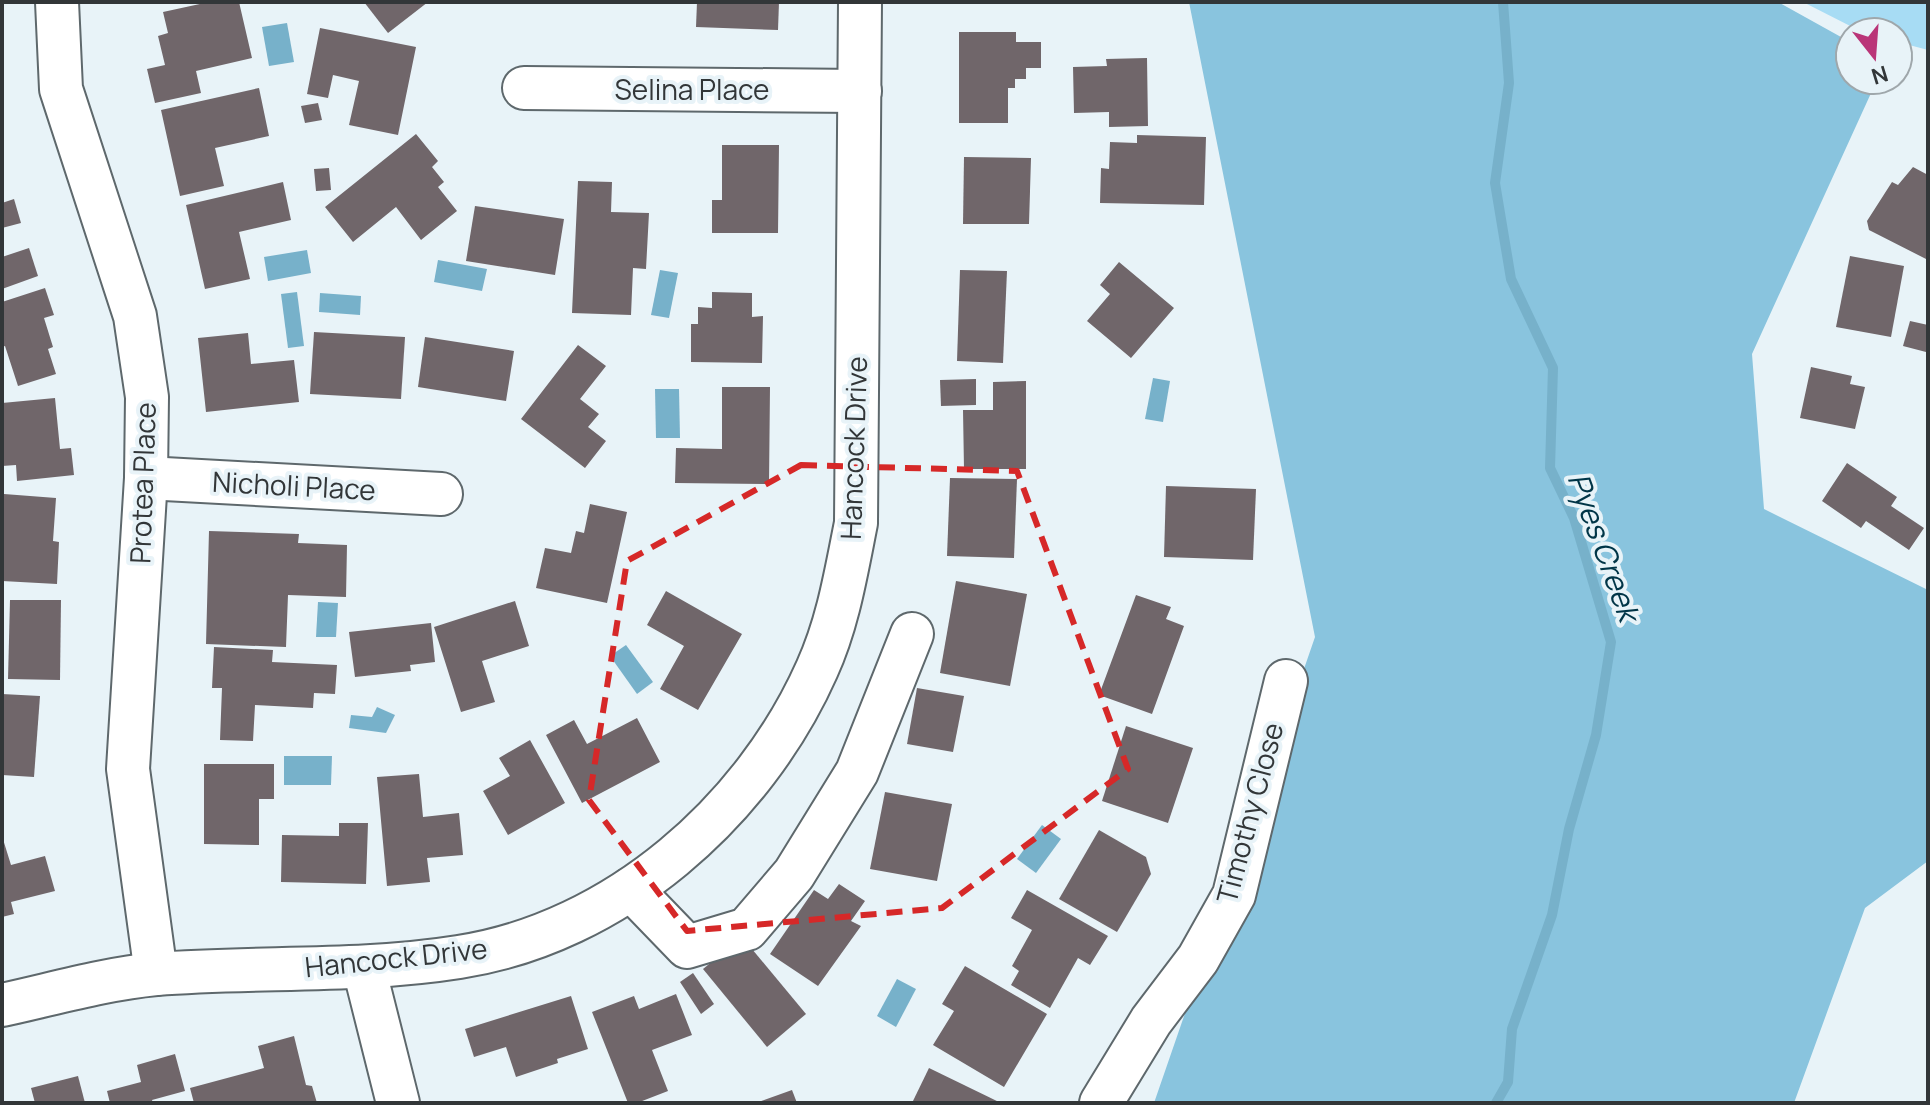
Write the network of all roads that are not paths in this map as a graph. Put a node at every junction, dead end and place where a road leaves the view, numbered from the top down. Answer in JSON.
{"nodes":[{"id":1,"x":57,"y":2,"type":"edge"},
{"id":2,"x":860,"y":2,"type":"edge"},
{"id":3,"x":524,"y":88,"type":"dead end"},
{"id":4,"x":860,"y":91,"type":"junction"},
{"id":5,"x":146,"y":478,"type":"junction"},
{"id":6,"x":441,"y":494,"type":"dead end"},
{"id":7,"x":912,"y":634,"type":"dead end"},
{"id":8,"x":1286,"y":681,"type":"dead end"},
{"id":9,"x":631,"y":889,"type":"junction"},
{"id":10,"x":364,"y":968,"type":"junction"},
{"id":11,"x":156,"y":974,"type":"junction"},
{"id":12,"x":2,"y":1005,"type":"edge"},
{"id":13,"x":398,"y":1103,"type":"edge"},
{"id":14,"x":1101,"y":1103,"type":"edge"}],
"edges":[{"from":1,"to":5,"type":"street","name":"Protea Place"},
{"from":2,"to":4,"type":"street","name":"Hancock Drive"},
{"from":3,"to":4,"type":"street","name":"Selina Place"},
{"from":4,"to":9,"type":"street","name":"Hancock Drive"},
{"from":5,"to":6,"type":"street","name":"Nicholi Place"},
{"from":5,"to":11,"type":"street","name":"Protea Place"},
{"from":7,"to":9,"type":"street"},
{"from":8,"to":14,"type":"street","name":"Timothy Close"},
{"from":9,"to":10,"type":"street","name":"Hancock Drive"},
{"from":10,"to":11,"type":"street","name":"Hancock Drive"},
{"from":10,"to":13,"type":"street"},
{"from":11,"to":12,"type":"street","name":"Hancock Drive"}]}
